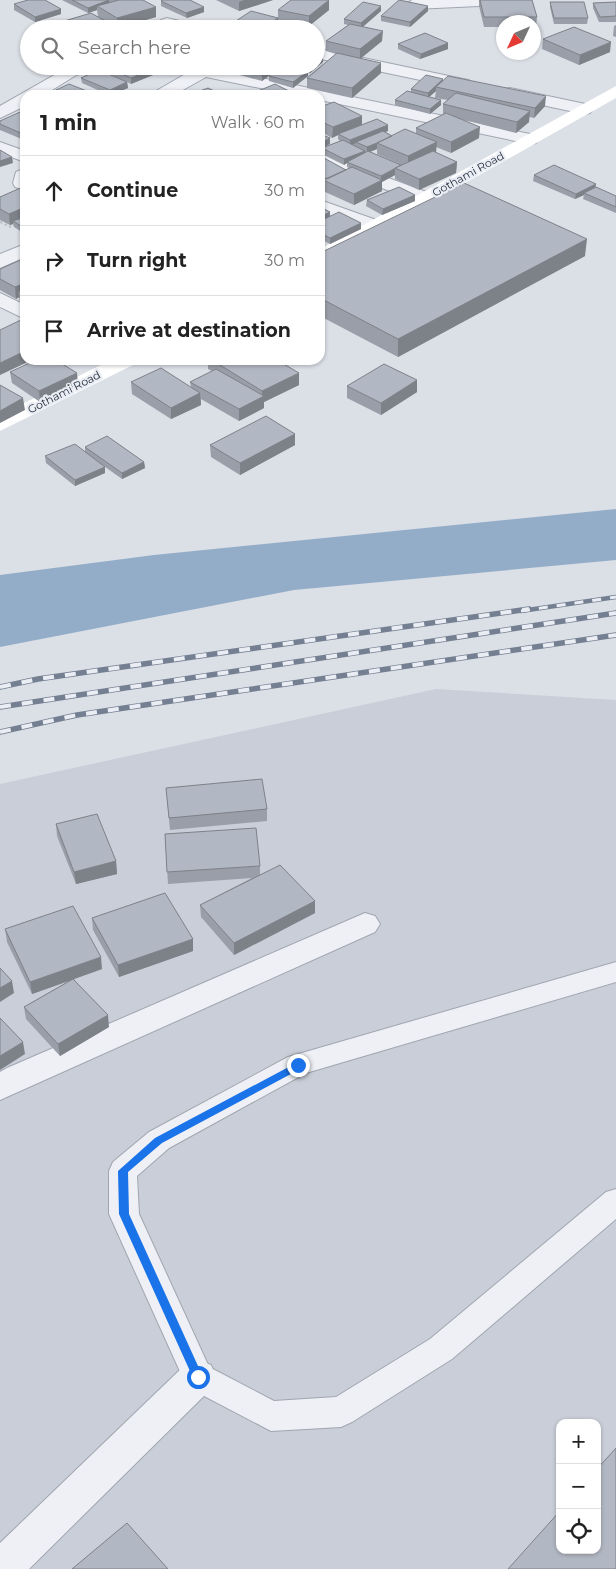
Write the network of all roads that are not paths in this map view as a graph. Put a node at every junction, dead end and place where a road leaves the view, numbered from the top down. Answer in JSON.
{"nodes":[{"id":1,"x":500,"y":0,"type":"edge"},
{"id":2,"x":414,"y":4,"type":"edge"},
{"id":3,"x":325,"y":55,"type":"edge"},
{"id":4,"x":67,"y":75,"type":"edge"},
{"id":5,"x":197,"y":75,"type":"edge"},
{"id":6,"x":234,"y":75,"type":"edge"},
{"id":7,"x":479,"y":87,"type":"edge"},
{"id":8,"x":40,"y":90,"type":"edge"},
{"id":9,"x":171,"y":90,"type":"edge"},
{"id":10,"x":298,"y":90,"type":"edge"},
{"id":11,"x":498,"y":91,"type":"edge"},
{"id":12,"x":616,"y":91,"type":"edge"},
{"id":13,"x":325,"y":96,"type":"edge"},
{"id":14,"x":20,"y":101,"type":"edge"},
{"id":15,"x":584,"y":109,"type":"junction"},
{"id":16,"x":0,"y":112,"type":"edge"},
{"id":17,"x":530,"y":139,"type":"junction"},
{"id":18,"x":0,"y":147,"type":"edge"},
{"id":19,"x":20,"y":155,"type":"edge"},
{"id":20,"x":325,"y":160,"type":"edge"},
{"id":21,"x":425,"y":198,"type":"junction"},
{"id":22,"x":325,"y":208,"type":"edge"},
{"id":23,"x":375,"y":226,"type":"junction"},
{"id":24,"x":20,"y":252,"type":"edge"},
{"id":25,"x":325,"y":253,"type":"edge"},
{"id":26,"x":0,"y":262,"type":"edge"},
{"id":27,"x":0,"y":299,"type":"edge"},
{"id":28,"x":20,"y":310,"type":"edge"},
{"id":29,"x":113,"y":365,"type":"edge"},
{"id":30,"x":8,"y":393,"type":"edge"},
{"id":31,"x":34,"y":407,"type":"junction"},
{"id":32,"x":0,"y":424,"type":"edge"},
{"id":33,"x":365,"y":924,"type":"dead end"},
{"id":34,"x":616,"y":972,"type":"edge"},
{"id":35,"x":0,"y":1087,"type":"edge"},
{"id":36,"x":616,"y":1201,"type":"edge"},
{"id":37,"x":198,"y":1377,"type":"junction"},
{"id":38,"x":1,"y":1569,"type":"edge"}],
"edges":[{"from":1,"to":2,"type":"street"},
{"from":3,"to":7,"type":"street"},
{"from":4,"to":8,"type":"street"},
{"from":5,"to":9,"type":"street"},
{"from":6,"to":10,"type":"street"},
{"from":11,"to":15,"type":"street"},
{"from":12,"to":15,"type":"street","name":"Gothami Road"},
{"from":13,"to":17,"type":"street"},
{"from":14,"to":16,"type":"street"},
{"from":15,"to":17,"type":"street","name":"Gothami Road"},
{"from":17,"to":21,"type":"street","name":"Gothami Road"},
{"from":18,"to":19,"type":"street"},
{"from":20,"to":21,"type":"street"},
{"from":21,"to":23,"type":"street","name":"Gothami Road"},
{"from":22,"to":23,"type":"street"},
{"from":23,"to":25,"type":"street","name":"Gothami Road"},
{"from":24,"to":26,"type":"street"},
{"from":27,"to":28,"type":"street"},
{"from":29,"to":31,"type":"street","name":"Gothami Road"},
{"from":30,"to":31,"type":"street"},
{"from":31,"to":32,"type":"street","name":"Gothami Road"},
{"from":33,"to":35,"type":"street"},
{"from":34,"to":37,"type":"lane"},
{"from":36,"to":37,"type":"lane"},
{"from":37,"to":38,"type":"street"}]}
